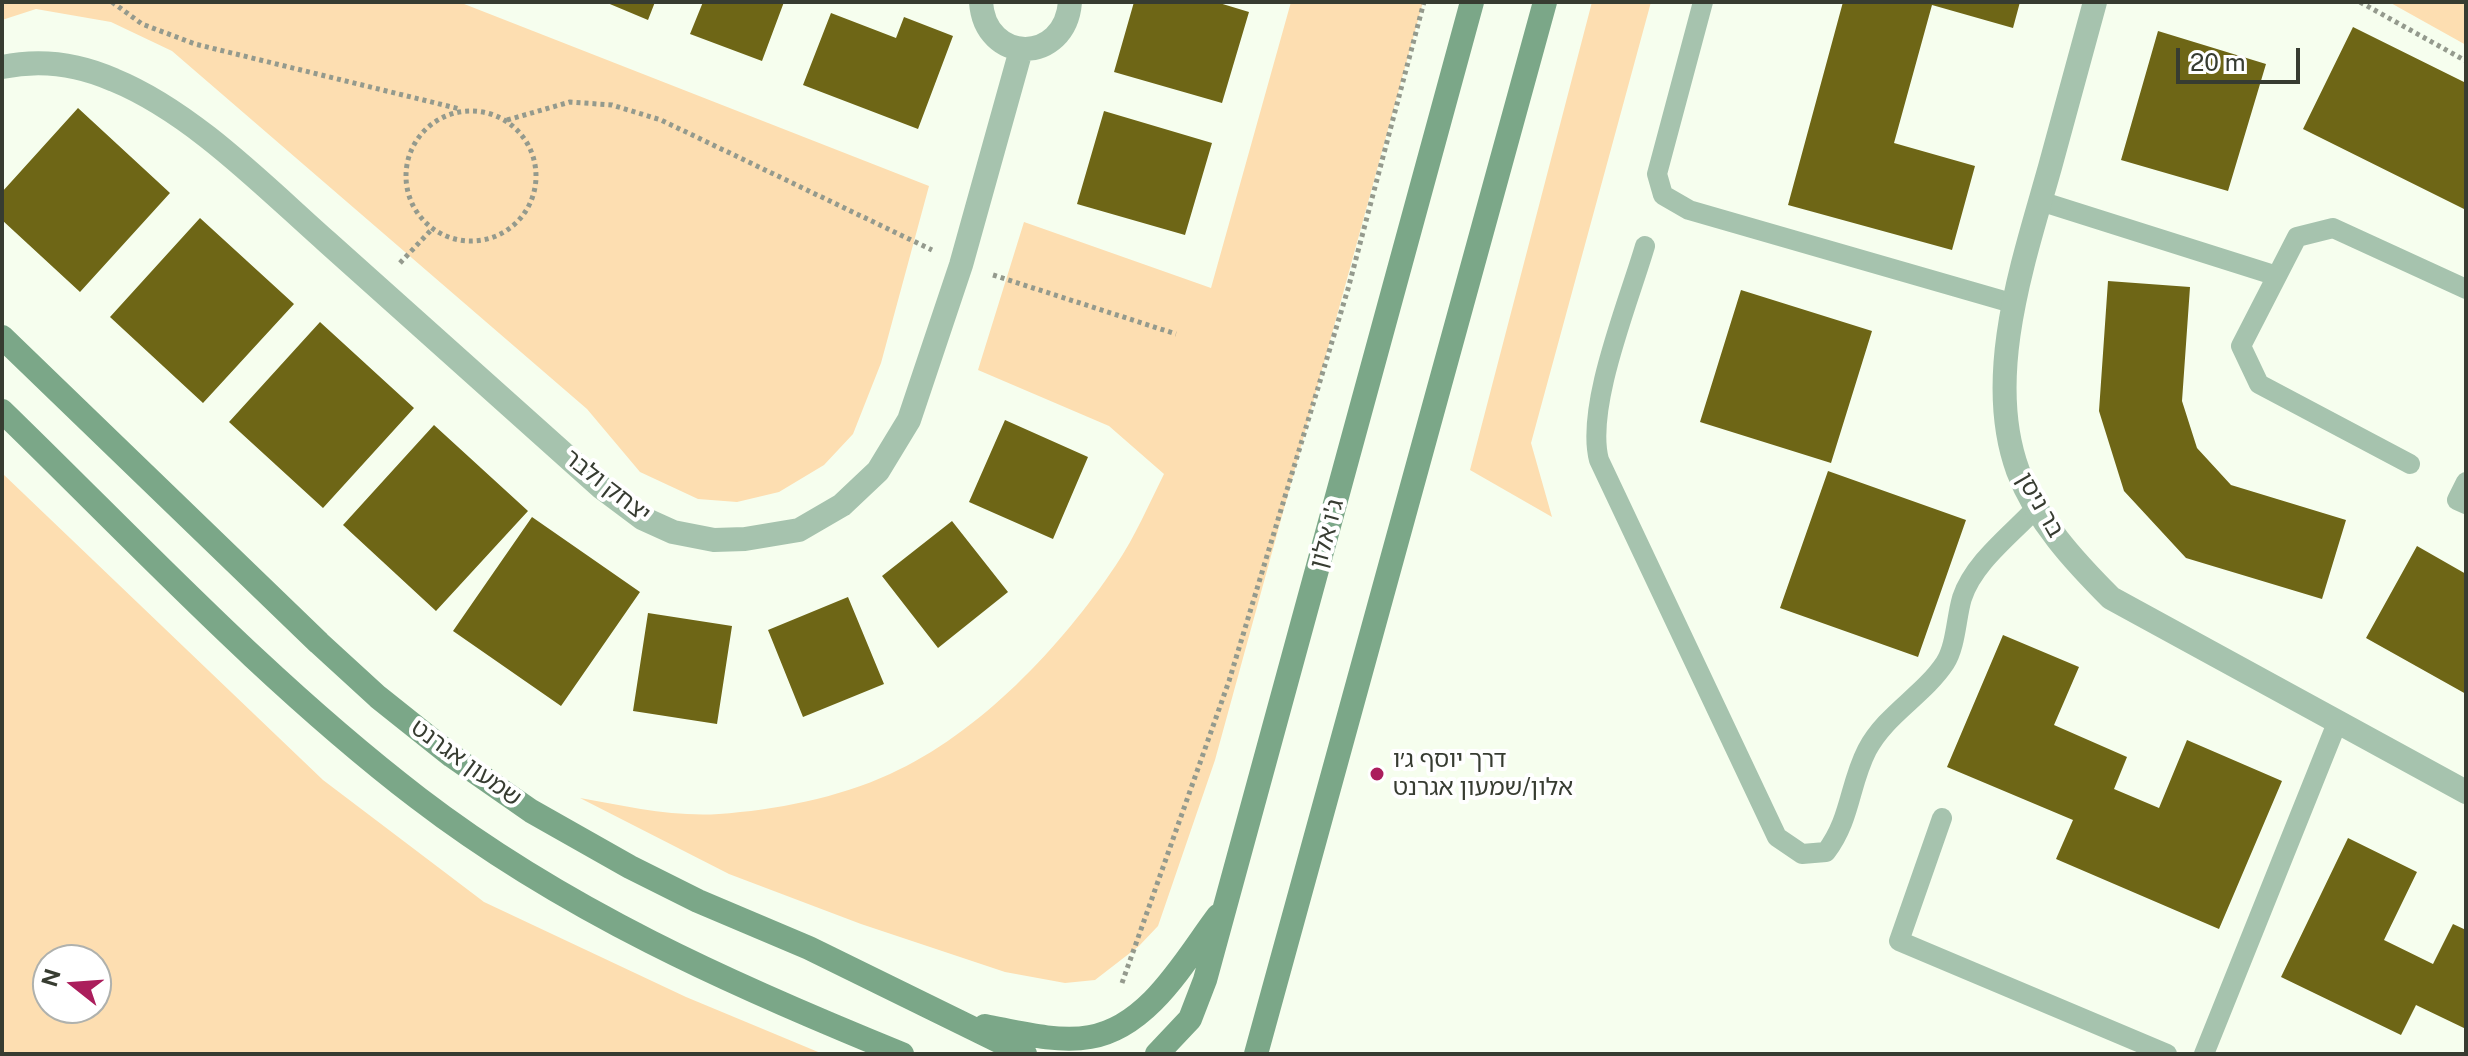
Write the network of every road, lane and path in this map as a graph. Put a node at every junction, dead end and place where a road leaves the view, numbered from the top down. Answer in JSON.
{"nodes":[{"id":1,"x":112,"y":2,"type":"edge"},
{"id":2,"x":981,"y":2,"type":"edge"},
{"id":3,"x":1070,"y":2,"type":"edge"},
{"id":4,"x":1424,"y":2,"type":"edge"},
{"id":5,"x":1472,"y":2,"type":"edge"},
{"id":6,"x":1545,"y":2,"type":"edge"},
{"id":7,"x":1703,"y":2,"type":"edge"},
{"id":8,"x":2095,"y":2,"type":"edge"},
{"id":9,"x":2360,"y":2,"type":"edge"},
{"id":10,"x":1021,"y":50,"type":"junction"},
{"id":11,"x":2466,"y":61,"type":"edge"},
{"id":12,"x":2,"y":67,"type":"edge"},
{"id":13,"x":463,"y":110,"type":"junction"},
{"id":14,"x":507,"y":120,"type":"junction"},
{"id":15,"x":2040,"y":201,"type":"junction"},
{"id":16,"x":432,"y":229,"type":"junction"},
{"id":17,"x":1645,"y":246,"type":"dead end"},
{"id":18,"x":961,"y":265,"type":"junction"},
{"id":19,"x":2277,"y":276,"type":"junction"},
{"id":20,"x":377,"y":287,"type":"junction"},
{"id":21,"x":2466,"y":289,"type":"edge"},
{"id":22,"x":2015,"y":304,"type":"junction"},
{"id":23,"x":1176,"y":334,"type":"dead end"},
{"id":24,"x":2,"y":337,"type":"edge"},
{"id":25,"x":2,"y":411,"type":"edge"},
{"id":26,"x":2410,"y":464,"type":"dead end"},
{"id":27,"x":2466,"y":482,"type":"edge"},
{"id":28,"x":2466,"y":504,"type":"edge"},
{"id":29,"x":2036,"y":508,"type":"junction"},
{"id":30,"x":2337,"y":723,"type":"junction"},
{"id":31,"x":2466,"y":792,"type":"edge"},
{"id":32,"x":1942,"y":818,"type":"dead end"},
{"id":33,"x":1226,"y":904,"type":"junction"},
{"id":34,"x":949,"y":1019,"type":"junction"},
{"id":35,"x":1131,"y":1021,"type":"junction"},
{"id":36,"x":902,"y":1054,"type":"edge"},
{"id":37,"x":1025,"y":1054,"type":"edge"},
{"id":38,"x":1157,"y":1054,"type":"edge"},
{"id":39,"x":1256,"y":1054,"type":"edge"},
{"id":40,"x":2167,"y":1054,"type":"edge"},
{"id":41,"x":2204,"y":1054,"type":"edge"}],
"edges":[{"from":1,"to":13,"type":"path"},
{"from":2,"to":10,"type":"street"},
{"from":3,"to":10,"type":"street"},
{"from":4,"to":35,"type":"path"},
{"from":5,"to":33,"type":"main road","name":"ג'ו אלון"},
{"from":6,"to":39,"type":"main road"},
{"from":7,"to":22,"type":"lane"},
{"from":8,"to":15,"type":"street","name":"בר ניסן"},
{"from":9,"to":11,"type":"path"},
{"from":10,"to":18,"type":"street","name":"יצחק ולבר"},
{"from":12,"to":20,"type":"street","name":"יצחק ולבר"},
{"from":13,"to":14,"type":"path"},
{"from":13,"to":16,"type":"path"},
{"from":14,"to":16,"type":"path"},
{"from":14,"to":18,"type":"path"},
{"from":15,"to":19,"type":"lane"},
{"from":15,"to":22,"type":"street","name":"בר ניסן"},
{"from":16,"to":20,"type":"path"},
{"from":17,"to":29,"type":"lane"},
{"from":18,"to":20,"type":"street","name":"יצחק ולבר"},
{"from":18,"to":23,"type":"path"},
{"from":19,"to":21,"type":"lane"},
{"from":19,"to":26,"type":"lane"},
{"from":22,"to":29,"type":"street","name":"בר ניסן"},
{"from":24,"to":34,"type":"main road","name":"שמעון אגרנט"},
{"from":25,"to":36,"type":"main road"},
{"from":27,"to":28,"type":"lane"},
{"from":29,"to":30,"type":"street","name":"בר ניסן"},
{"from":30,"to":31,"type":"street","name":"בר ניסן"},
{"from":30,"to":41,"type":"lane"},
{"from":32,"to":40,"type":"lane"},
{"from":33,"to":35,"type":"main road"},
{"from":33,"to":38,"type":"main road","name":"ג'ו אלון"},
{"from":34,"to":35,"type":"main road"},
{"from":34,"to":37,"type":"main road","name":"שמעון אגרנט"}]}
